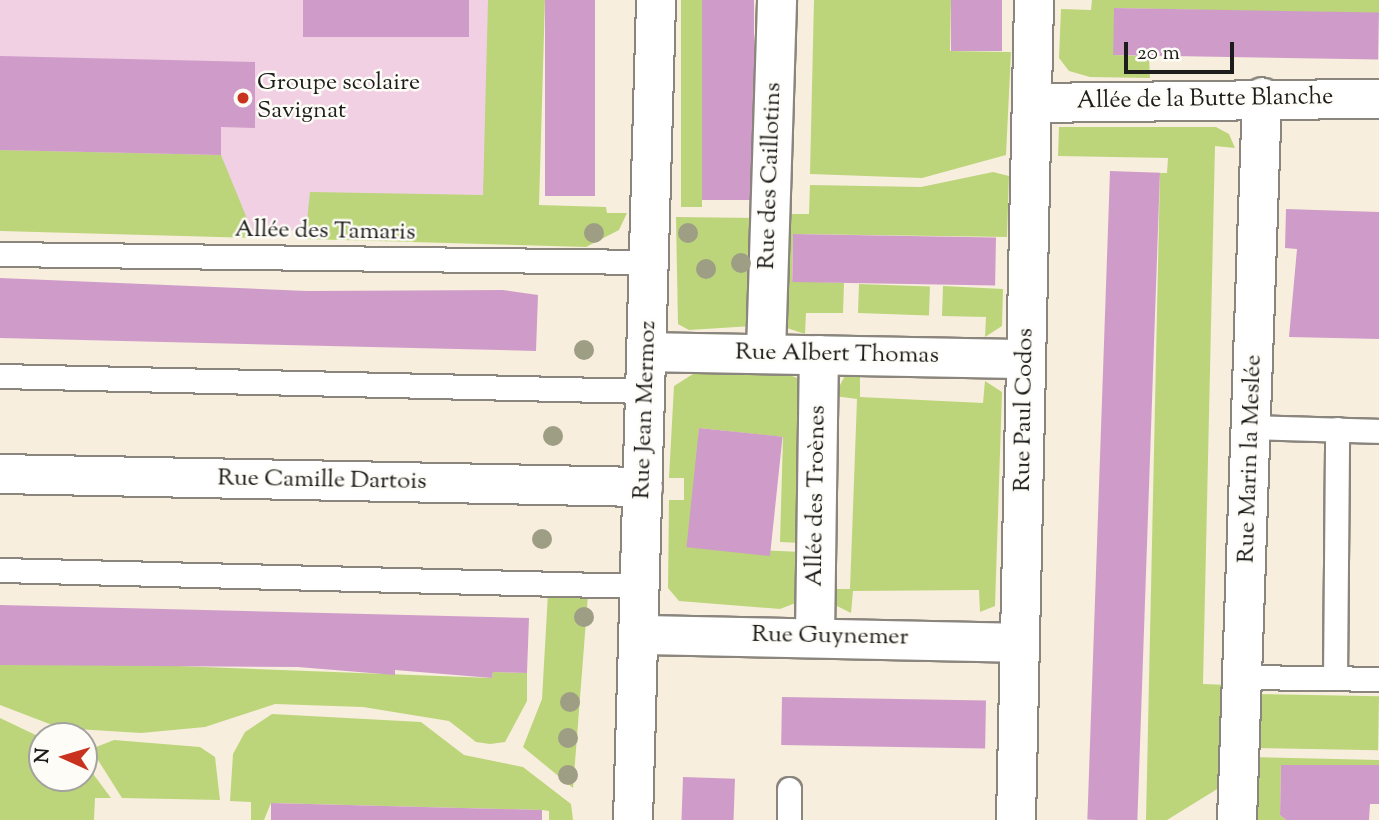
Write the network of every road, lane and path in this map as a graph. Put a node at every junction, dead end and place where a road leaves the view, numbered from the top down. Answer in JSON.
{"nodes":[{"id":1,"x":656,"y":0,"type":"edge"},
{"id":2,"x":777,"y":0,"type":"edge"},
{"id":3,"x":1034,"y":0,"type":"edge"},
{"id":4,"x":1262,"y":97,"type":"junction"},
{"id":5,"x":1379,"y":99,"type":"edge"},
{"id":6,"x":1032,"y":103,"type":"junction"},
{"id":7,"x":0,"y":254,"type":"edge"},
{"id":8,"x":649,"y":262,"type":"junction"},
{"id":9,"x":648,"y":352,"type":"junction"},
{"id":10,"x":766,"y":352,"type":"junction"},
{"id":11,"x":819,"y":355,"type":"junction"},
{"id":12,"x":1026,"y":359,"type":"junction"},
{"id":13,"x":0,"y":376,"type":"edge"},
{"id":14,"x":646,"y":391,"type":"junction"},
{"id":15,"x":1252,"y":427,"type":"junction"},
{"id":16,"x":1337,"y":429,"type":"junction"},
{"id":17,"x":1379,"y":431,"type":"edge"},
{"id":18,"x":0,"y":474,"type":"edge"},
{"id":19,"x":643,"y":488,"type":"junction"},
{"id":20,"x":0,"y":570,"type":"edge"},
{"id":21,"x":641,"y":586,"type":"junction"},
{"id":22,"x":640,"y":635,"type":"junction"},
{"id":23,"x":815,"y":636,"type":"junction"},
{"id":24,"x":1019,"y":643,"type":"junction"},
{"id":25,"x":1243,"y":677,"type":"junction"},
{"id":26,"x":1335,"y":678,"type":"junction"},
{"id":27,"x":1379,"y":679,"type":"edge"},
{"id":28,"x":789,"y":789,"type":"dead end"},
{"id":29,"x":633,"y":820,"type":"edge"},
{"id":30,"x":789,"y":820,"type":"edge"},
{"id":31,"x":1016,"y":820,"type":"edge"},
{"id":32,"x":1237,"y":820,"type":"edge"}],
"edges":[{"from":1,"to":8,"type":"street","name":"Rue Jean Mermoz"},
{"from":2,"to":10,"type":"street","name":"Rue des Caillotins"},
{"from":3,"to":6,"type":"street","name":"Rue Paul Codos"},
{"from":4,"to":5,"type":"street","name":"Allée de la Butte Blanche"},
{"from":4,"to":6,"type":"street","name":"Allée de la Butte Blanche"},
{"from":4,"to":15,"type":"street","name":"Rue Marin la Meslée"},
{"from":6,"to":12,"type":"street","name":"Rue Paul Codos"},
{"from":7,"to":8,"type":"lane","name":"Allée des Tamaris"},
{"from":8,"to":9,"type":"street","name":"Rue Jean Mermoz"},
{"from":9,"to":10,"type":"street","name":"Rue Albert Thomas"},
{"from":9,"to":14,"type":"street","name":"Rue Jean Mermoz"},
{"from":10,"to":11,"type":"street","name":"Rue Albert Thomas"},
{"from":11,"to":12,"type":"street","name":"Rue Albert Thomas"},
{"from":11,"to":23,"type":"street","name":"Allée des Troènes"},
{"from":12,"to":24,"type":"street","name":"Rue Paul Codos"},
{"from":13,"to":14,"type":"lane"},
{"from":14,"to":19,"type":"street","name":"Rue Jean Mermoz"},
{"from":15,"to":16,"type":"lane"},
{"from":15,"to":25,"type":"street","name":"Rue Marin la Meslée"},
{"from":16,"to":17,"type":"lane"},
{"from":16,"to":26,"type":"lane"},
{"from":18,"to":19,"type":"street","name":"Rue Camille Dartois"},
{"from":19,"to":21,"type":"street","name":"Rue Jean Mermoz"},
{"from":20,"to":21,"type":"lane"},
{"from":21,"to":22,"type":"street","name":"Rue Jean Mermoz"},
{"from":22,"to":23,"type":"street","name":"Rue Guynemer"},
{"from":22,"to":29,"type":"street","name":"Rue Jean Mermoz"},
{"from":23,"to":24,"type":"street","name":"Rue Guynemer"},
{"from":24,"to":31,"type":"street","name":"Rue Paul Codos"},
{"from":25,"to":26,"type":"lane"},
{"from":25,"to":32,"type":"street","name":"Rue Marin la Meslée"},
{"from":26,"to":27,"type":"lane"},
{"from":28,"to":30,"type":"lane"}]}
